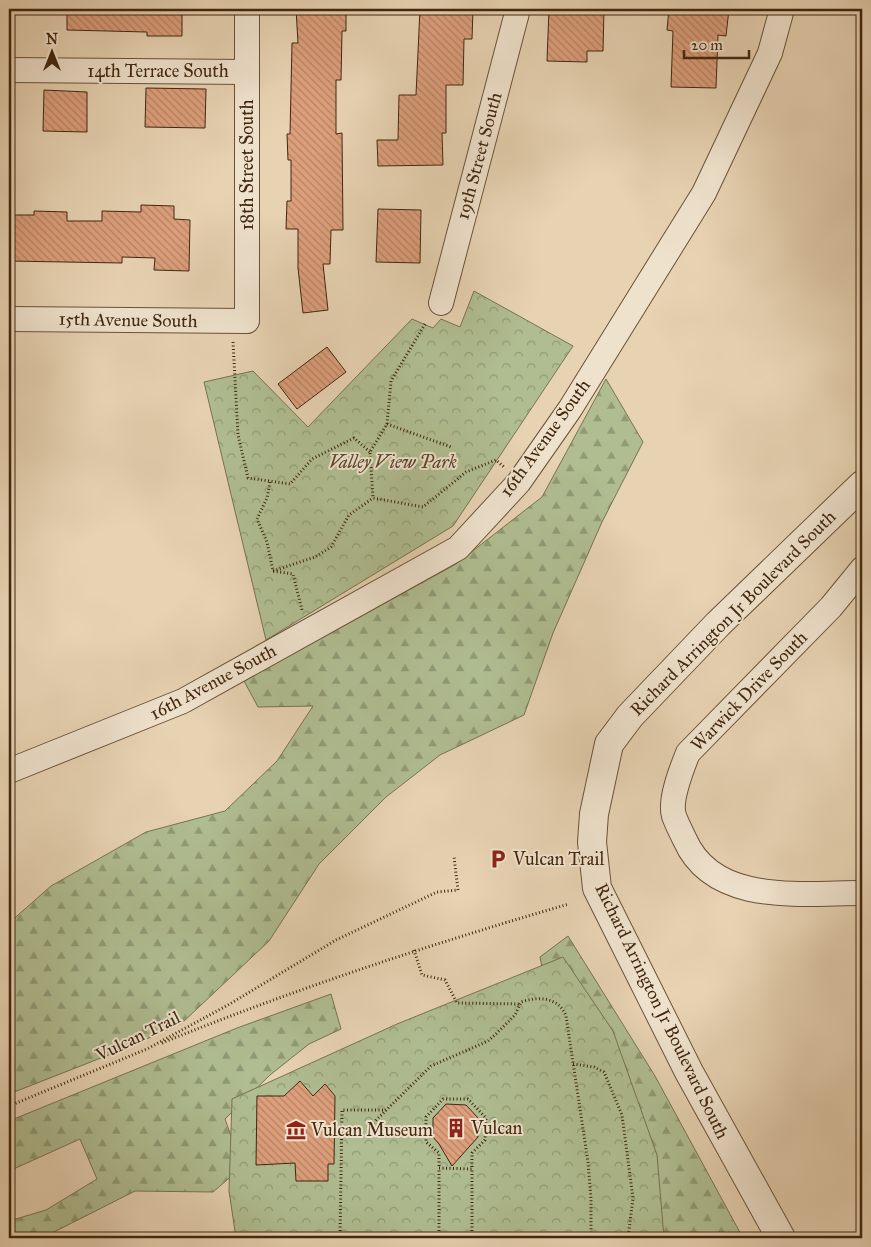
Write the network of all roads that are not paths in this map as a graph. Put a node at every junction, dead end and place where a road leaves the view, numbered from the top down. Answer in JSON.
{"nodes":[{"id":1,"x":247,"y":9,"type":"edge"},
{"id":2,"x":518,"y":9,"type":"edge"},
{"id":3,"x":782,"y":9,"type":"edge"},
{"id":4,"x":9,"y":70,"type":"edge"},
{"id":5,"x":247,"y":72,"type":"junction"},
{"id":6,"x":441,"y":303,"type":"dead end"},
{"id":7,"x":9,"y":319,"type":"edge"},
{"id":8,"x":240,"y":329,"type":"joint"},
{"id":9,"x":862,"y":485,"type":"edge"},
{"id":10,"x":862,"y":569,"type":"edge"},
{"id":11,"x":9,"y":771,"type":"edge"},
{"id":12,"x":862,"y":893,"type":"edge"},
{"id":13,"x":780,"y":1238,"type":"edge"}],
"edges":[{"from":1,"to":5,"type":"street","name":"18th Street South"},
{"from":2,"to":6,"type":"street","name":"19th Street South"},
{"from":3,"to":11,"type":"street","name":"16th Avenue South"},
{"from":4,"to":5,"type":"street","name":"14th Terrace South"},
{"from":5,"to":8,"type":"street","name":"18th Street South"},
{"from":7,"to":8,"type":"street","name":"15th Avenue South"},
{"from":9,"to":13,"type":"street","name":"Richard Arrington Jr Boulevard South"},
{"from":10,"to":12,"type":"street","name":"Warwick Drive South"}]}
